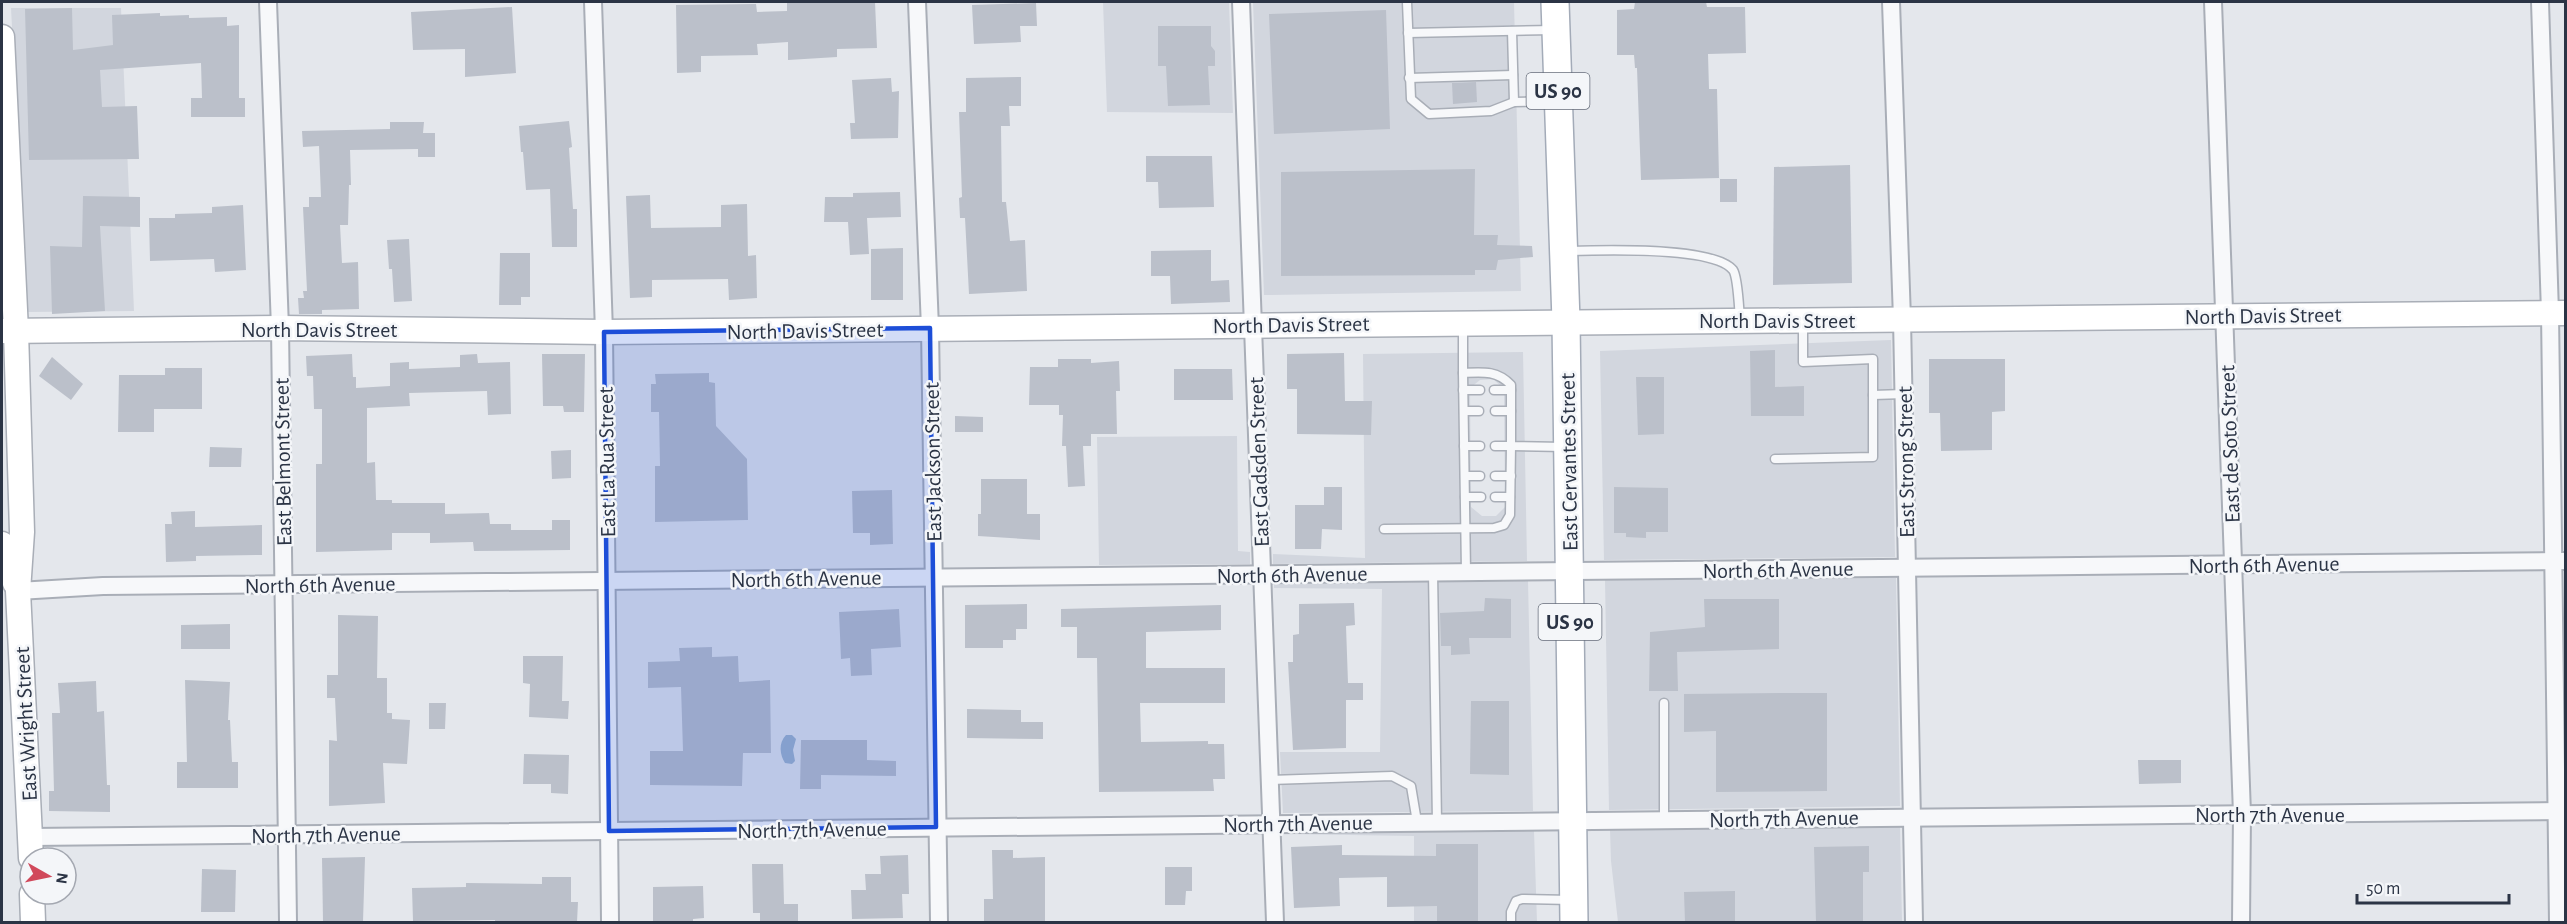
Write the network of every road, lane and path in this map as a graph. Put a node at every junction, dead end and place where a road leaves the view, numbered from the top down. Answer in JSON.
{"nodes":[{"id":1,"x":268,"y":2,"type":"edge"},
{"id":2,"x":593,"y":2,"type":"edge"},
{"id":3,"x":917,"y":2,"type":"edge"},
{"id":4,"x":1241,"y":2,"type":"edge"},
{"id":5,"x":1407,"y":2,"type":"edge"},
{"id":6,"x":1555,"y":2,"type":"edge"},
{"id":7,"x":1891,"y":2,"type":"edge"},
{"id":8,"x":2213,"y":2,"type":"edge"},
{"id":9,"x":2540,"y":2,"type":"edge"},
{"id":10,"x":1556,"y":29,"type":"junction"},
{"id":11,"x":1512,"y":30,"type":"junction"},
{"id":12,"x":1408,"y":33,"type":"junction"},
{"id":13,"x":2,"y":37,"type":"edge"},
{"id":14,"x":1513,"y":75,"type":"junction"},
{"id":15,"x":1409,"y":78,"type":"junction"},
{"id":16,"x":1558,"y":101,"type":"junction"},
{"id":17,"x":1514,"y":102,"type":"junction"},
{"id":18,"x":1564,"y":251,"type":"junction"},
{"id":19,"x":2558,"y":313,"type":"edge"},
{"id":20,"x":2224,"y":315,"type":"junction"},
{"id":21,"x":1902,"y":319,"type":"junction"},
{"id":22,"x":1740,"y":320,"type":"junction"},
{"id":23,"x":1803,"y":320,"type":"junction"},
{"id":24,"x":1566,"y":321,"type":"junction"},
{"id":25,"x":1463,"y":322,"type":"junction"},
{"id":26,"x":1253,"y":324,"type":"junction"},
{"id":27,"x":280,"y":328,"type":"junction"},
{"id":28,"x":930,"y":328,"type":"junction"},
{"id":29,"x":9,"y":331,"type":"edge"},
{"id":30,"x":604,"y":332,"type":"junction"},
{"id":31,"x":1463,"y":373,"type":"junction"},
{"id":32,"x":1463,"y":390,"type":"junction"},
{"id":33,"x":1480,"y":390,"type":"dead end"},
{"id":34,"x":1494,"y":390,"type":"dead end"},
{"id":35,"x":1511,"y":390,"type":"junction"},
{"id":36,"x":1904,"y":394,"type":"junction"},
{"id":37,"x":1873,"y":395,"type":"junction"},
{"id":38,"x":1464,"y":411,"type":"junction"},
{"id":39,"x":1479,"y":411,"type":"dead end"},
{"id":40,"x":1495,"y":411,"type":"dead end"},
{"id":41,"x":1511,"y":411,"type":"junction"},
{"id":42,"x":1464,"y":446,"type":"junction"},
{"id":43,"x":1480,"y":446,"type":"dead end"},
{"id":44,"x":1496,"y":446,"type":"dead end"},
{"id":45,"x":1511,"y":446,"type":"junction"},
{"id":46,"x":1568,"y":447,"type":"junction"},
{"id":47,"x":1775,"y":459,"type":"dead end"},
{"id":48,"x":1465,"y":476,"type":"junction"},
{"id":49,"x":1495,"y":476,"type":"dead end"},
{"id":50,"x":1511,"y":476,"type":"junction"},
{"id":51,"x":1480,"y":477,"type":"dead end"},
{"id":52,"x":1465,"y":497,"type":"junction"},
{"id":53,"x":1481,"y":497,"type":"dead end"},
{"id":54,"x":1495,"y":497,"type":"dead end"},
{"id":55,"x":1510,"y":497,"type":"junction"},
{"id":56,"x":1466,"y":527,"type":"junction"},
{"id":57,"x":1384,"y":529,"type":"dead end"},
{"id":58,"x":2,"y":544,"type":"edge"},
{"id":59,"x":2560,"y":561,"type":"edge"},
{"id":60,"x":2233,"y":564,"type":"junction"},
{"id":61,"x":1907,"y":567,"type":"junction"},
{"id":62,"x":1569,"y":571,"type":"junction"},
{"id":63,"x":1433,"y":572,"type":"junction"},
{"id":64,"x":1466,"y":572,"type":"junction"},
{"id":65,"x":1262,"y":574,"type":"junction"},
{"id":66,"x":934,"y":577,"type":"junction"},
{"id":67,"x":607,"y":581,"type":"junction"},
{"id":68,"x":284,"y":584,"type":"junction"},
{"id":69,"x":18,"y":591,"type":"junction"},
{"id":70,"x":1664,"y":703,"type":"dead end"},
{"id":71,"x":1270,"y":780,"type":"junction"},
{"id":72,"x":2561,"y":811,"type":"edge"},
{"id":73,"x":2242,"y":814,"type":"junction"},
{"id":74,"x":1912,"y":816,"type":"junction"},
{"id":75,"x":1664,"y":819,"type":"junction"},
{"id":76,"x":1571,"y":821,"type":"junction"},
{"id":77,"x":1417,"y":822,"type":"junction"},
{"id":78,"x":1437,"y":822,"type":"junction"},
{"id":79,"x":1272,"y":824,"type":"junction"},
{"id":80,"x":936,"y":828,"type":"junction"},
{"id":81,"x":609,"y":831,"type":"junction"},
{"id":82,"x":287,"y":834,"type":"junction"},
{"id":83,"x":30,"y":846,"type":"edge"},
{"id":84,"x":67,"y":846,"type":"edge"},
{"id":85,"x":32,"y":906,"type":"edge"},
{"id":86,"x":1574,"y":911,"type":"edge"},
{"id":87,"x":33,"y":922,"type":"edge"},
{"id":88,"x":288,"y":922,"type":"edge"},
{"id":89,"x":610,"y":922,"type":"edge"},
{"id":90,"x":939,"y":922,"type":"edge"},
{"id":91,"x":1275,"y":922,"type":"edge"},
{"id":92,"x":1511,"y":922,"type":"edge"},
{"id":93,"x":1914,"y":922,"type":"edge"},
{"id":94,"x":2241,"y":922,"type":"edge"},
{"id":95,"x":2558,"y":922,"type":"edge"}],
"edges":[{"from":1,"to":27,"type":"street","name":"East Belmont Street"},
{"from":2,"to":30,"type":"street","name":"East La Rua Street"},
{"from":3,"to":28,"type":"street","name":"East Jackson Street"},
{"from":4,"to":26,"type":"street","name":"East Gadsden Street"},
{"from":5,"to":12,"type":"lane"},
{"from":6,"to":10,"type":"main road","name":"East Cervantes Street","number":"US 90"},
{"from":7,"to":21,"type":"street","name":"East Strong Street"},
{"from":8,"to":20,"type":"street","name":"East de Soto Street"},
{"from":9,"to":19,"type":"street"},
{"from":10,"to":11,"type":"lane"},
{"from":10,"to":16,"type":"main road","name":"East Cervantes Street","number":"US 90"},
{"from":11,"to":12,"type":"lane"},
{"from":11,"to":14,"type":"lane"},
{"from":12,"to":15,"type":"lane"},
{"from":13,"to":29,"type":"main road","name":"East Wright Street"},
{"from":14,"to":15,"type":"lane"},
{"from":14,"to":17,"type":"lane"},
{"from":15,"to":17,"type":"lane"},
{"from":16,"to":17,"type":"lane"},
{"from":16,"to":18,"type":"main road","name":"East Cervantes Street","number":"US 90"},
{"from":18,"to":22,"type":"lane"},
{"from":18,"to":24,"type":"main road","name":"East Cervantes Street","number":"US 90"},
{"from":19,"to":20,"type":"main road","name":"North Davis Street"},
{"from":19,"to":59,"type":"street"},
{"from":20,"to":21,"type":"main road","name":"North Davis Street"},
{"from":20,"to":60,"type":"street","name":"East de Soto Street"},
{"from":21,"to":23,"type":"main road","name":"North Davis Street"},
{"from":21,"to":36,"type":"street","name":"East Strong Street"},
{"from":22,"to":23,"type":"main road","name":"North Davis Street"},
{"from":22,"to":24,"type":"main road","name":"North Davis Street"},
{"from":23,"to":37,"type":"lane"},
{"from":24,"to":25,"type":"main road","name":"North Davis Street"},
{"from":24,"to":46,"type":"main road","name":"East Cervantes Street","number":"US 90"},
{"from":25,"to":26,"type":"main road","name":"North Davis Street"},
{"from":25,"to":31,"type":"lane"},
{"from":26,"to":28,"type":"main road","name":"North Davis Street"},
{"from":26,"to":65,"type":"street","name":"East Gadsden Street"},
{"from":27,"to":29,"type":"main road","name":"North Davis Street"},
{"from":27,"to":30,"type":"main road","name":"North Davis Street"},
{"from":27,"to":68,"type":"street","name":"East Belmont Street"},
{"from":28,"to":30,"type":"main road","name":"North Davis Street"},
{"from":28,"to":66,"type":"street","name":"East Jackson Street"},
{"from":29,"to":69,"type":"main road","name":"East Wright Street"},
{"from":30,"to":67,"type":"street","name":"East La Rua Street"},
{"from":31,"to":32,"type":"lane"},
{"from":31,"to":35,"type":"lane"},
{"from":32,"to":33,"type":"lane"},
{"from":32,"to":38,"type":"lane"},
{"from":34,"to":35,"type":"lane"},
{"from":35,"to":41,"type":"lane"},
{"from":36,"to":37,"type":"lane"},
{"from":36,"to":61,"type":"street","name":"East Strong Street"},
{"from":37,"to":47,"type":"lane"},
{"from":38,"to":39,"type":"lane"},
{"from":38,"to":42,"type":"lane"},
{"from":40,"to":41,"type":"lane"},
{"from":41,"to":45,"type":"lane"},
{"from":42,"to":43,"type":"lane"},
{"from":42,"to":48,"type":"lane"},
{"from":44,"to":45,"type":"lane"},
{"from":45,"to":46,"type":"lane"},
{"from":45,"to":50,"type":"lane"},
{"from":46,"to":62,"type":"main road","name":"East Cervantes Street","number":"US 90"},
{"from":48,"to":51,"type":"lane"},
{"from":48,"to":52,"type":"lane"},
{"from":49,"to":50,"type":"lane"},
{"from":50,"to":55,"type":"lane"},
{"from":52,"to":53,"type":"lane"},
{"from":52,"to":56,"type":"lane"},
{"from":54,"to":55,"type":"lane"},
{"from":55,"to":56,"type":"lane"},
{"from":56,"to":57,"type":"lane"},
{"from":56,"to":64,"type":"lane"},
{"from":58,"to":69,"type":"main road","name":"East Wright Street"},
{"from":59,"to":60,"type":"street","name":"North 6th Avenue"},
{"from":59,"to":72,"type":"street"},
{"from":60,"to":61,"type":"street","name":"North 6th Avenue"},
{"from":60,"to":73,"type":"street","name":"East de Soto Street"},
{"from":61,"to":62,"type":"street","name":"North 6th Avenue"},
{"from":61,"to":74,"type":"street","name":"East Strong Street"},
{"from":62,"to":64,"type":"street","name":"North 6th Avenue"},
{"from":62,"to":76,"type":"main road","name":"East Cervantes Street","number":"US 90"},
{"from":63,"to":64,"type":"street","name":"North 6th Avenue"},
{"from":63,"to":65,"type":"street","name":"North 6th Avenue"},
{"from":63,"to":78,"type":"lane"},
{"from":65,"to":66,"type":"street","name":"North 6th Avenue"},
{"from":65,"to":71,"type":"street","name":"East Gadsden Street"},
{"from":66,"to":67,"type":"street","name":"North 6th Avenue"},
{"from":66,"to":80,"type":"street","name":"East Jackson Street"},
{"from":67,"to":68,"type":"street","name":"North 6th Avenue"},
{"from":67,"to":81,"type":"street","name":"East La Rua Street"},
{"from":68,"to":69,"type":"street","name":"North 6th Avenue"},
{"from":68,"to":82,"type":"street","name":"East Belmont Street"},
{"from":69,"to":83,"type":"main road","name":"East Wright Street"},
{"from":70,"to":75,"type":"lane"},
{"from":71,"to":77,"type":"lane"},
{"from":71,"to":79,"type":"street","name":"East Gadsden Street"},
{"from":72,"to":73,"type":"street","name":"North 7th Avenue"},
{"from":72,"to":95,"type":"street"},
{"from":73,"to":74,"type":"street","name":"North 7th Avenue"},
{"from":73,"to":94,"type":"street","name":"East de Soto Street"},
{"from":74,"to":75,"type":"street","name":"North 7th Avenue"},
{"from":74,"to":93,"type":"street","name":"East Strong Street"},
{"from":75,"to":76,"type":"street","name":"North 7th Avenue"},
{"from":76,"to":78,"type":"street","name":"North 7th Avenue"},
{"from":76,"to":86,"type":"main road","name":"East Cervantes Street","number":"US 90"},
{"from":77,"to":78,"type":"street","name":"North 7th Avenue"},
{"from":77,"to":79,"type":"street","name":"North 7th Avenue"},
{"from":79,"to":80,"type":"street","name":"North 7th Avenue"},
{"from":79,"to":91,"type":"street","name":"East Gadsden Street"},
{"from":80,"to":81,"type":"street","name":"North 7th Avenue"},
{"from":80,"to":90,"type":"street","name":"East Jackson Street"},
{"from":81,"to":82,"type":"street","name":"North 7th Avenue"},
{"from":81,"to":89,"type":"street","name":"East La Rua Street"},
{"from":82,"to":84,"type":"street","name":"North 7th Avenue"},
{"from":82,"to":88,"type":"street","name":"East Belmont Street"},
{"from":85,"to":87,"type":"main road"},
{"from":86,"to":92,"type":"lane"}]}
